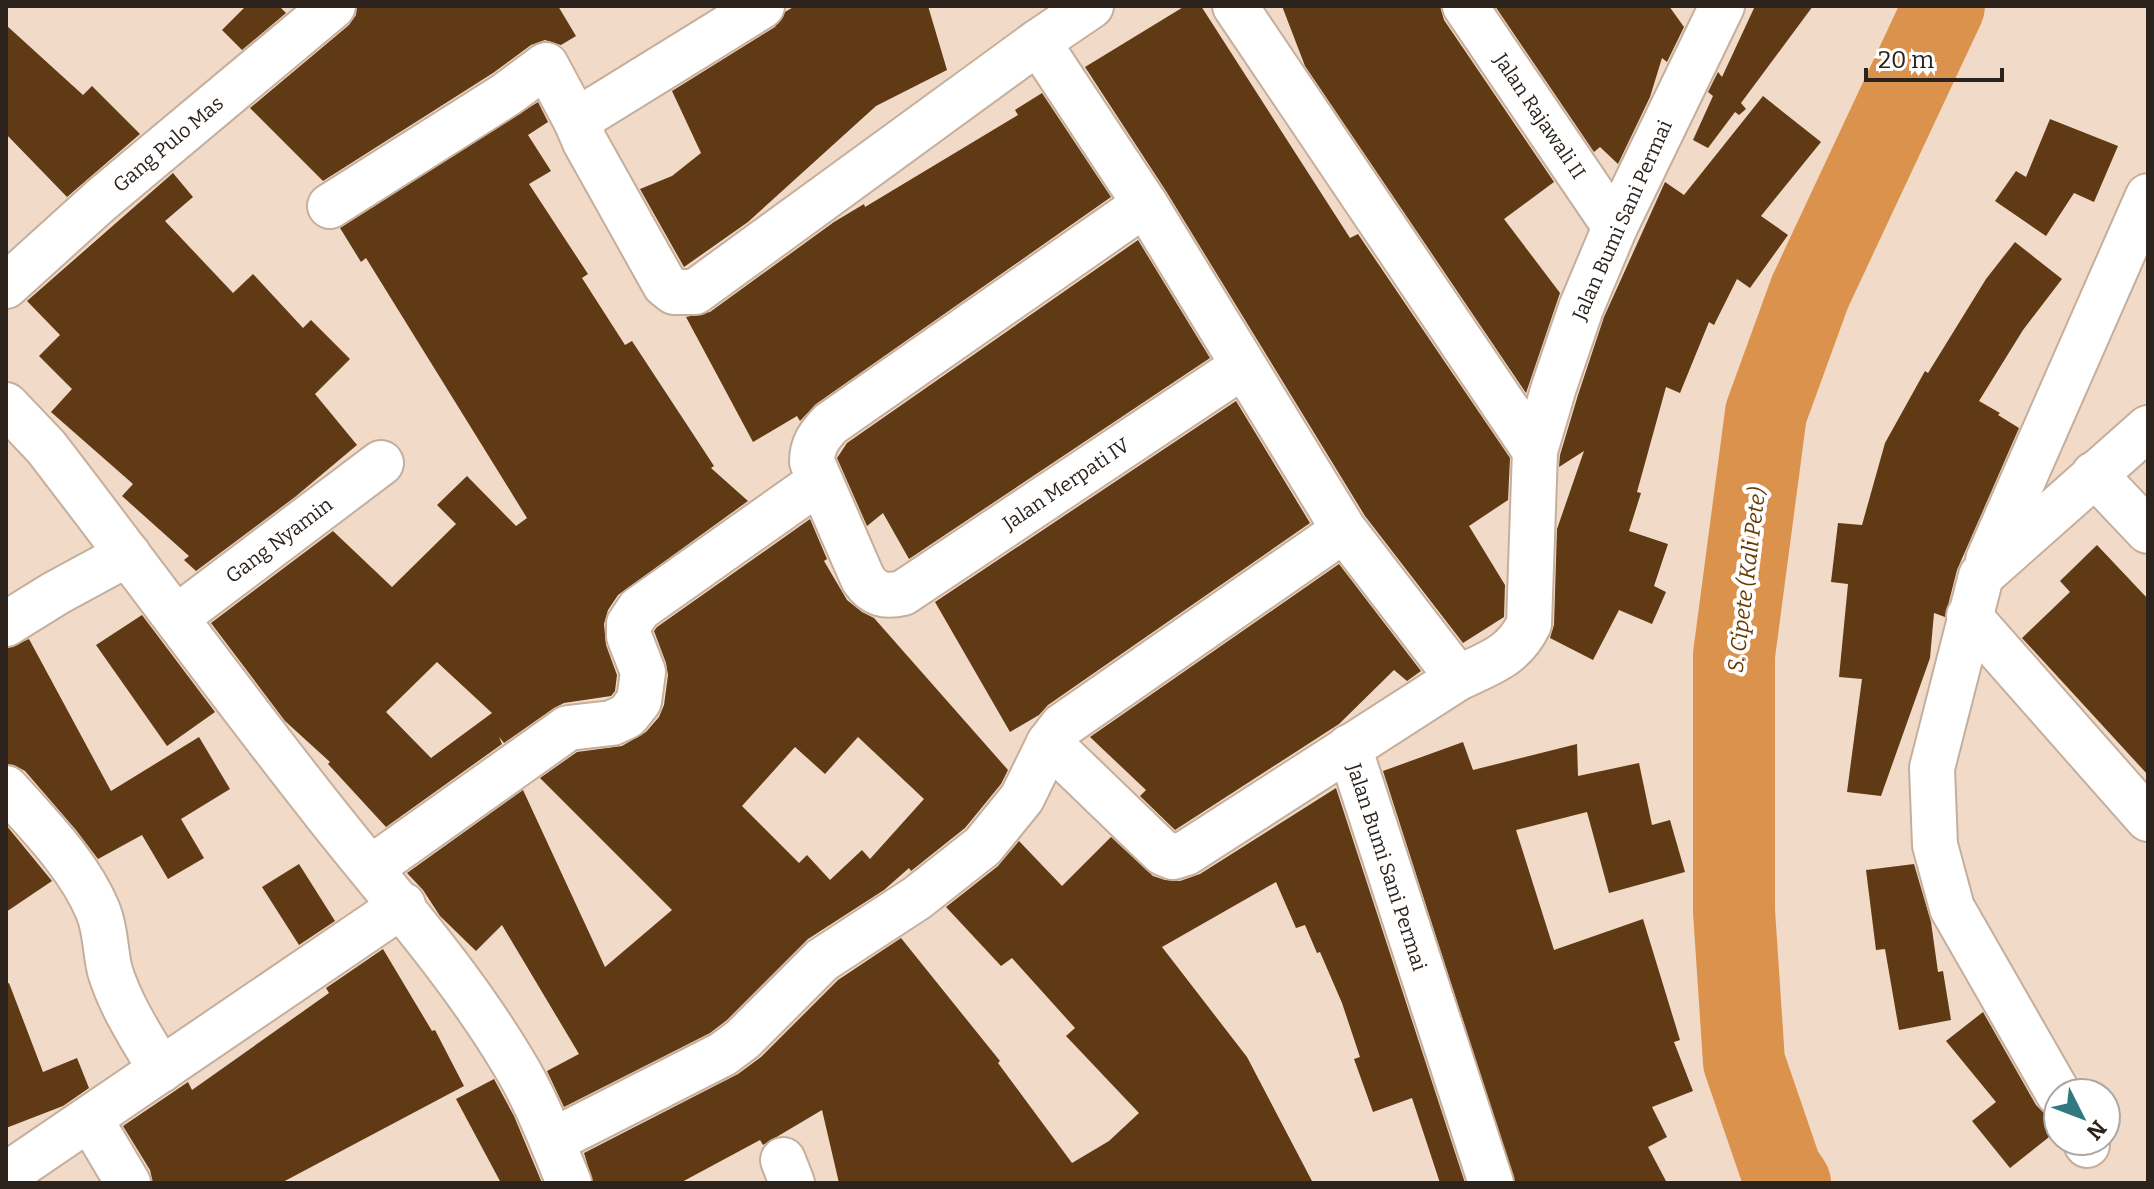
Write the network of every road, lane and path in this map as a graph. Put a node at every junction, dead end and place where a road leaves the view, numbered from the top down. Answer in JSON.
{"nodes":[{"id":1,"x":333,"y":6,"type":"edge"},
{"id":2,"x":762,"y":6,"type":"edge"},
{"id":3,"x":1091,"y":6,"type":"edge"},
{"id":4,"x":1235,"y":6,"type":"edge"},
{"id":5,"x":1465,"y":6,"type":"edge"},
{"id":6,"x":1712,"y":12,"type":"edge"},
{"id":7,"x":1038,"y":42,"type":"junction"},
{"id":8,"x":576,"y":121,"type":"junction"},
{"id":9,"x":2148,"y":196,"type":"edge"},
{"id":10,"x":1145,"y":204,"type":"junction"},
{"id":11,"x":330,"y":206,"type":"dead end"},
{"id":12,"x":1615,"y":227,"type":"junction"},
{"id":13,"x":6,"y":286,"type":"edge"},
{"id":14,"x":1243,"y":366,"type":"junction"},
{"id":15,"x":6,"y":405,"type":"edge"},
{"id":16,"x":2148,"y":428,"type":"edge"},
{"id":17,"x":1535,"y":451,"type":"junction"},
{"id":18,"x":381,"y":463,"type":"dead end"},
{"id":19,"x":2094,"y":474,"type":"junction"},
{"id":20,"x":820,"y":481,"type":"junction"},
{"id":21,"x":1344,"y":530,"type":"junction"},
{"id":22,"x":2148,"y":531,"type":"edge"},
{"id":23,"x":128,"y":554,"type":"junction"},
{"id":24,"x":1975,"y":596,"type":"junction"},
{"id":25,"x":177,"y":617,"type":"junction"},
{"id":26,"x":6,"y":624,"type":"edge"},
{"id":27,"x":1458,"y":678,"type":"junction"},
{"id":28,"x":1049,"y":743,"type":"junction"},
{"id":29,"x":1349,"y":747,"type":"junction"},
{"id":30,"x":6,"y":788,"type":"edge"},
{"id":31,"x":2148,"y":819,"type":"edge"},
{"id":32,"x":371,"y":868,"type":"junction"},
{"id":33,"x":403,"y":905,"type":"junction"},
{"id":34,"x":161,"y":1070,"type":"junction"},
{"id":35,"x":2049,"y":1077,"type":"edge"},
{"id":36,"x":90,"y":1119,"type":"junction"},
{"id":37,"x":552,"y":1141,"type":"junction"},
{"id":38,"x":6,"y":1175,"type":"edge"},
{"id":39,"x":128,"y":1183,"type":"edge"},
{"id":40,"x":569,"y":1183,"type":"edge"},
{"id":41,"x":1491,"y":1183,"type":"edge"}],
"edges":[{"from":1,"to":13,"type":"street","name":"Gang Pulo Mas"},
{"from":2,"to":8,"type":"street"},
{"from":3,"to":7,"type":"street"},
{"from":4,"to":17,"type":"street"},
{"from":5,"to":12,"type":"street","name":"Jalan Rajawali II"},
{"from":6,"to":12,"type":"street","name":"Jalan Bumi Sani Permai"},
{"from":7,"to":8,"type":"street"},
{"from":7,"to":10,"type":"street"},
{"from":8,"to":11,"type":"street"},
{"from":9,"to":24,"type":"street"},
{"from":10,"to":14,"type":"street"},
{"from":10,"to":20,"type":"street"},
{"from":12,"to":17,"type":"street","name":"Jalan Bumi Sani Permai"},
{"from":14,"to":20,"type":"street","name":"Jalan Merpati IV"},
{"from":14,"to":21,"type":"street"},
{"from":15,"to":23,"type":"street"},
{"from":16,"to":19,"type":"street"},
{"from":17,"to":27,"type":"street","name":"Jalan Bumi Sani Permai"},
{"from":18,"to":25,"type":"street","name":"Gang Nyamin"},
{"from":19,"to":22,"type":"street"},
{"from":19,"to":24,"type":"street"},
{"from":20,"to":32,"type":"street"},
{"from":21,"to":27,"type":"street"},
{"from":21,"to":28,"type":"street"},
{"from":23,"to":25,"type":"street"},
{"from":23,"to":26,"type":"street"},
{"from":24,"to":31,"type":"street"},
{"from":24,"to":35,"type":"street"},
{"from":25,"to":32,"type":"street"},
{"from":27,"to":29,"type":"street","name":"Jalan Bumi Sani Permai"},
{"from":28,"to":29,"type":"street"},
{"from":28,"to":37,"type":"street"},
{"from":29,"to":41,"type":"street","name":"Jalan Bumi Sani Permai"},
{"from":30,"to":34,"type":"street"},
{"from":32,"to":33,"type":"street"},
{"from":33,"to":34,"type":"street"},
{"from":33,"to":37,"type":"street"},
{"from":34,"to":36,"type":"street"},
{"from":36,"to":38,"type":"street"},
{"from":36,"to":39,"type":"street"},
{"from":37,"to":40,"type":"street"}]}
